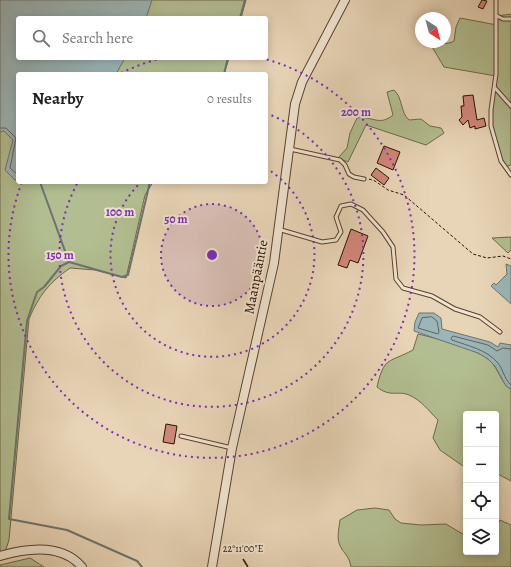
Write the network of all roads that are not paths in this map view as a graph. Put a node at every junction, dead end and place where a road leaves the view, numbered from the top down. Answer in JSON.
{"nodes":[{"id":1,"x":345,"y":0,"type":"edge"},
{"id":2,"x":496,"y":0,"type":"edge"},
{"id":3,"x":497,"y":16,"type":"junction"},
{"id":4,"x":511,"y":19,"type":"edge"},
{"id":5,"x":495,"y":88,"type":"junction"},
{"id":6,"x":511,"y":106,"type":"edge"},
{"id":7,"x":288,"y":149,"type":"junction"},
{"id":8,"x":511,"y":175,"type":"edge"},
{"id":9,"x":364,"y":178,"type":"road end"},
{"id":10,"x":278,"y":228,"type":"junction"},
{"id":11,"x":500,"y":332,"type":"dead end"},
{"id":12,"x":181,"y":436,"type":"dead end"},
{"id":13,"x":232,"y":448,"type":"junction"},
{"id":14,"x":0,"y":556,"type":"edge"},
{"id":15,"x":82,"y":567,"type":"edge"},
{"id":16,"x":212,"y":567,"type":"edge"}],
"edges":[{"from":1,"to":7,"type":"street","name":"Maanpääntie"},
{"from":2,"to":3,"type":"lane"},
{"from":3,"to":4,"type":"lane"},
{"from":3,"to":5,"type":"lane"},
{"from":5,"to":6,"type":"lane"},
{"from":5,"to":8,"type":"lane"},
{"from":7,"to":9,"type":"lane"},
{"from":7,"to":10,"type":"street","name":"Maanpääntie"},
{"from":10,"to":11,"type":"lane"},
{"from":10,"to":13,"type":"street","name":"Maanpääntie"},
{"from":12,"to":13,"type":"lane"},
{"from":13,"to":16,"type":"street","name":"Maanpääntie"},
{"from":14,"to":15,"type":"street"}]}
